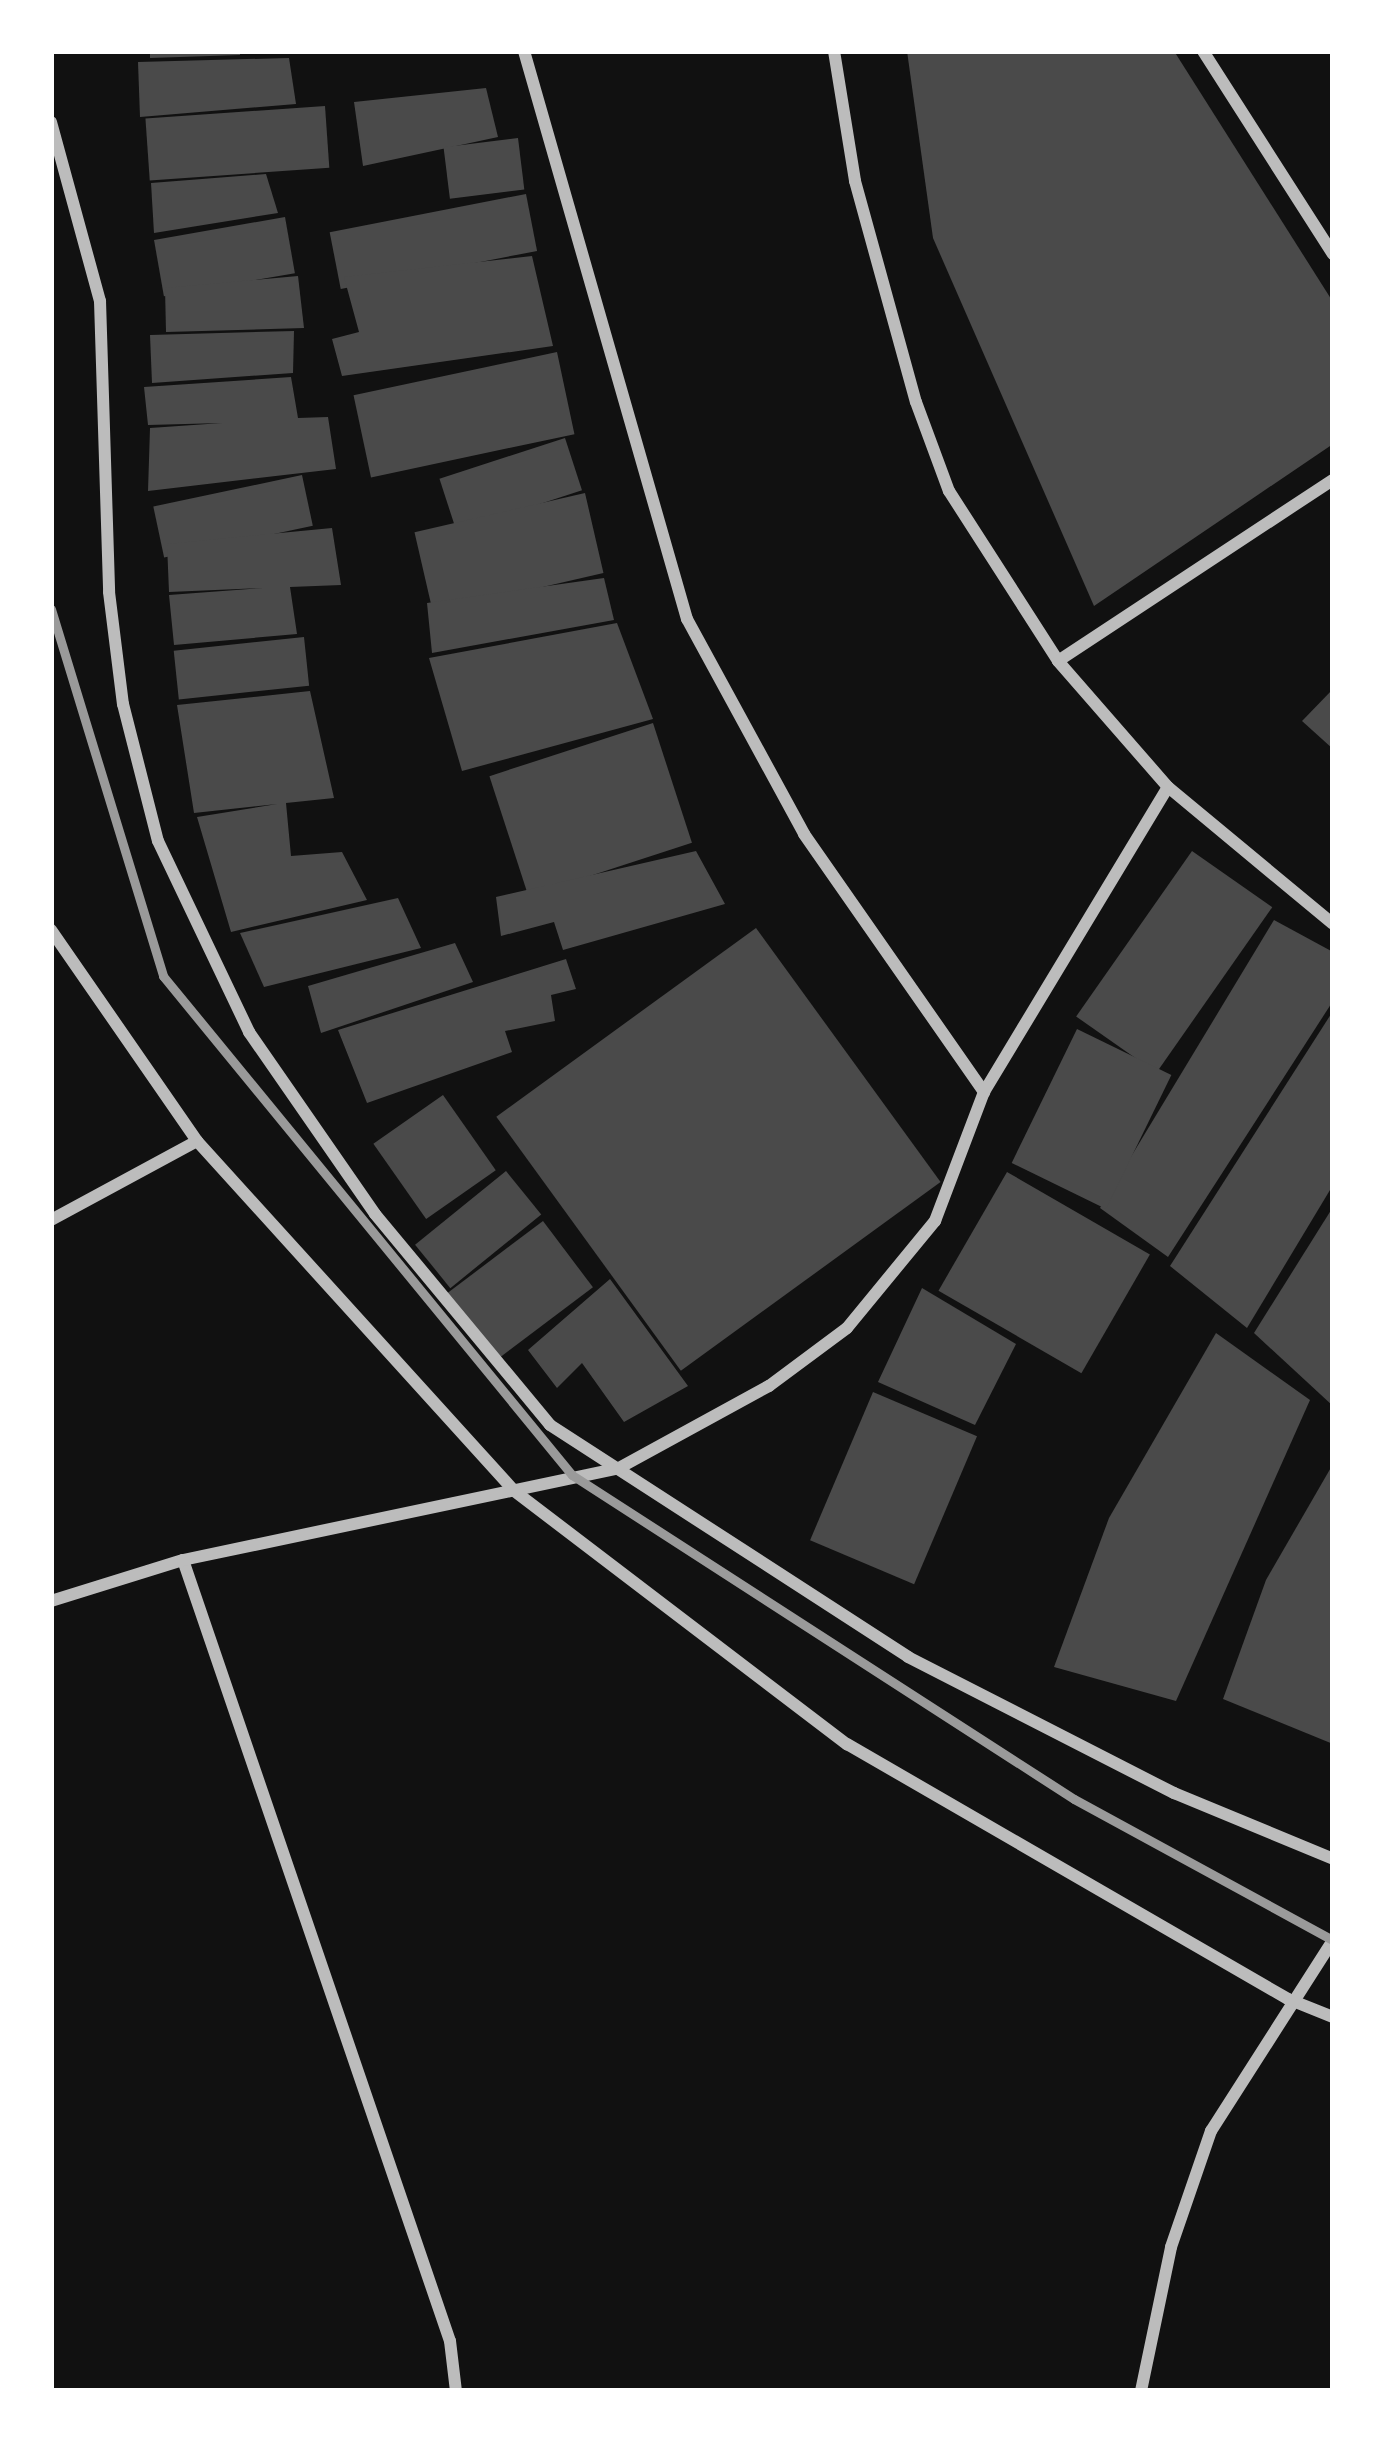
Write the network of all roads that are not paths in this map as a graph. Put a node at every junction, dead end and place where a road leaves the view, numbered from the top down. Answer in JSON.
{"nodes":[{"id":1,"x":524,"y":51,"type":"edge"},
{"id":2,"x":834,"y":51,"type":"edge"},
{"id":3,"x":1203,"y":51,"type":"edge"},
{"id":4,"x":51,"y":122,"type":"edge"},
{"id":5,"x":1333,"y":254,"type":"edge"},
{"id":6,"x":1333,"y":480,"type":"edge"},
{"id":7,"x":1058,"y":661,"type":"junction"},
{"id":8,"x":1168,"y":787,"type":"junction"},
{"id":9,"x":1333,"y":925,"type":"edge"},
{"id":10,"x":51,"y":930,"type":"edge"},
{"id":11,"x":984,"y":1092,"type":"junction"},
{"id":12,"x":197,"y":1141,"type":"junction"},
{"id":13,"x":51,"y":1220,"type":"edge"},
{"id":14,"x":619,"y":1468,"type":"junction"},
{"id":15,"x":513,"y":1490,"type":"junction"},
{"id":16,"x":183,"y":1560,"type":"junction"},
{"id":17,"x":51,"y":1600,"type":"edge"},
{"id":18,"x":1333,"y":1859,"type":"edge"},
{"id":19,"x":1333,"y":1940,"type":"edge"},
{"id":20,"x":1288,"y":1999,"type":"junction"},
{"id":21,"x":1333,"y":2017,"type":"edge"},
{"id":22,"x":456,"y":2391,"type":"edge"},
{"id":23,"x":1141,"y":2391,"type":"edge"}],
"edges":[{"from":1,"to":11,"type":"street"},
{"from":2,"to":7,"type":"street"},
{"from":3,"to":5,"type":"street"},
{"from":4,"to":14,"type":"street"},
{"from":6,"to":7,"type":"street"},
{"from":7,"to":8,"type":"street"},
{"from":8,"to":9,"type":"street"},
{"from":8,"to":11,"type":"street"},
{"from":10,"to":12,"type":"street"},
{"from":11,"to":14,"type":"street"},
{"from":12,"to":13,"type":"street"},
{"from":12,"to":15,"type":"street"},
{"from":14,"to":15,"type":"street"},
{"from":14,"to":18,"type":"street"},
{"from":15,"to":16,"type":"street"},
{"from":15,"to":20,"type":"street"},
{"from":16,"to":17,"type":"street"},
{"from":16,"to":22,"type":"street"},
{"from":19,"to":20,"type":"street"},
{"from":20,"to":21,"type":"street"},
{"from":20,"to":23,"type":"street"}]}
